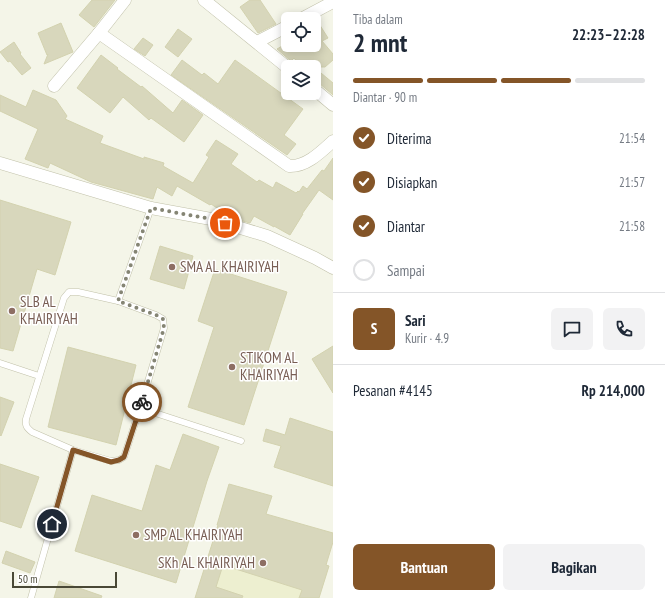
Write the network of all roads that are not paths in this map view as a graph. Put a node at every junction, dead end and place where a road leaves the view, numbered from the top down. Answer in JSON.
{"nodes":[{"id":1,"x":125,"y":0,"type":"edge"},
{"id":2,"x":204,"y":0,"type":"edge"},
{"id":3,"x":333,"y":2,"type":"edge"},
{"id":4,"x":314,"y":12,"type":"edge"},
{"id":5,"x":281,"y":30,"type":"edge"},
{"id":6,"x":99,"y":33,"type":"junction"},
{"id":7,"x":256,"y":42,"type":"junction"},
{"id":8,"x":281,"y":62,"type":"edge"},
{"id":9,"x":54,"y":86,"type":"dead end"},
{"id":10,"x":321,"y":95,"type":"edge"},
{"id":11,"x":333,"y":105,"type":"edge"},
{"id":12,"x":333,"y":141,"type":"edge"},
{"id":13,"x":0,"y":163,"type":"edge"},
{"id":14,"x":151,"y":208,"type":"junction"},
{"id":15,"x":333,"y":268,"type":"edge"},
{"id":16,"x":118,"y":301,"type":"junction"},
{"id":17,"x":0,"y":363,"type":"edge"},
{"id":18,"x":39,"y":376,"type":"junction"},
{"id":19,"x":140,"y":408,"type":"junction"},
{"id":20,"x":241,"y":441,"type":"dead end"},
{"id":21,"x":73,"y":450,"type":"junction"},
{"id":22,"x":31,"y":598,"type":"edge"}],
"edges":[{"from":1,"to":6,"type":"street"},
{"from":2,"to":7,"type":"street"},
{"from":3,"to":4,"type":"street"},
{"from":5,"to":7,"type":"street"},
{"from":6,"to":9,"type":"street"},
{"from":6,"to":12,"type":"street"},
{"from":7,"to":8,"type":"street"},
{"from":10,"to":11,"type":"street"},
{"from":13,"to":14,"type":"street"},
{"from":14,"to":15,"type":"street"},
{"from":14,"to":16,"type":"lane"},
{"from":16,"to":18,"type":"lane"},
{"from":16,"to":19,"type":"lane"},
{"from":17,"to":18,"type":"lane"},
{"from":18,"to":21,"type":"lane"},
{"from":19,"to":20,"type":"lane"},
{"from":19,"to":21,"type":"lane"},
{"from":21,"to":22,"type":"lane"}]}
